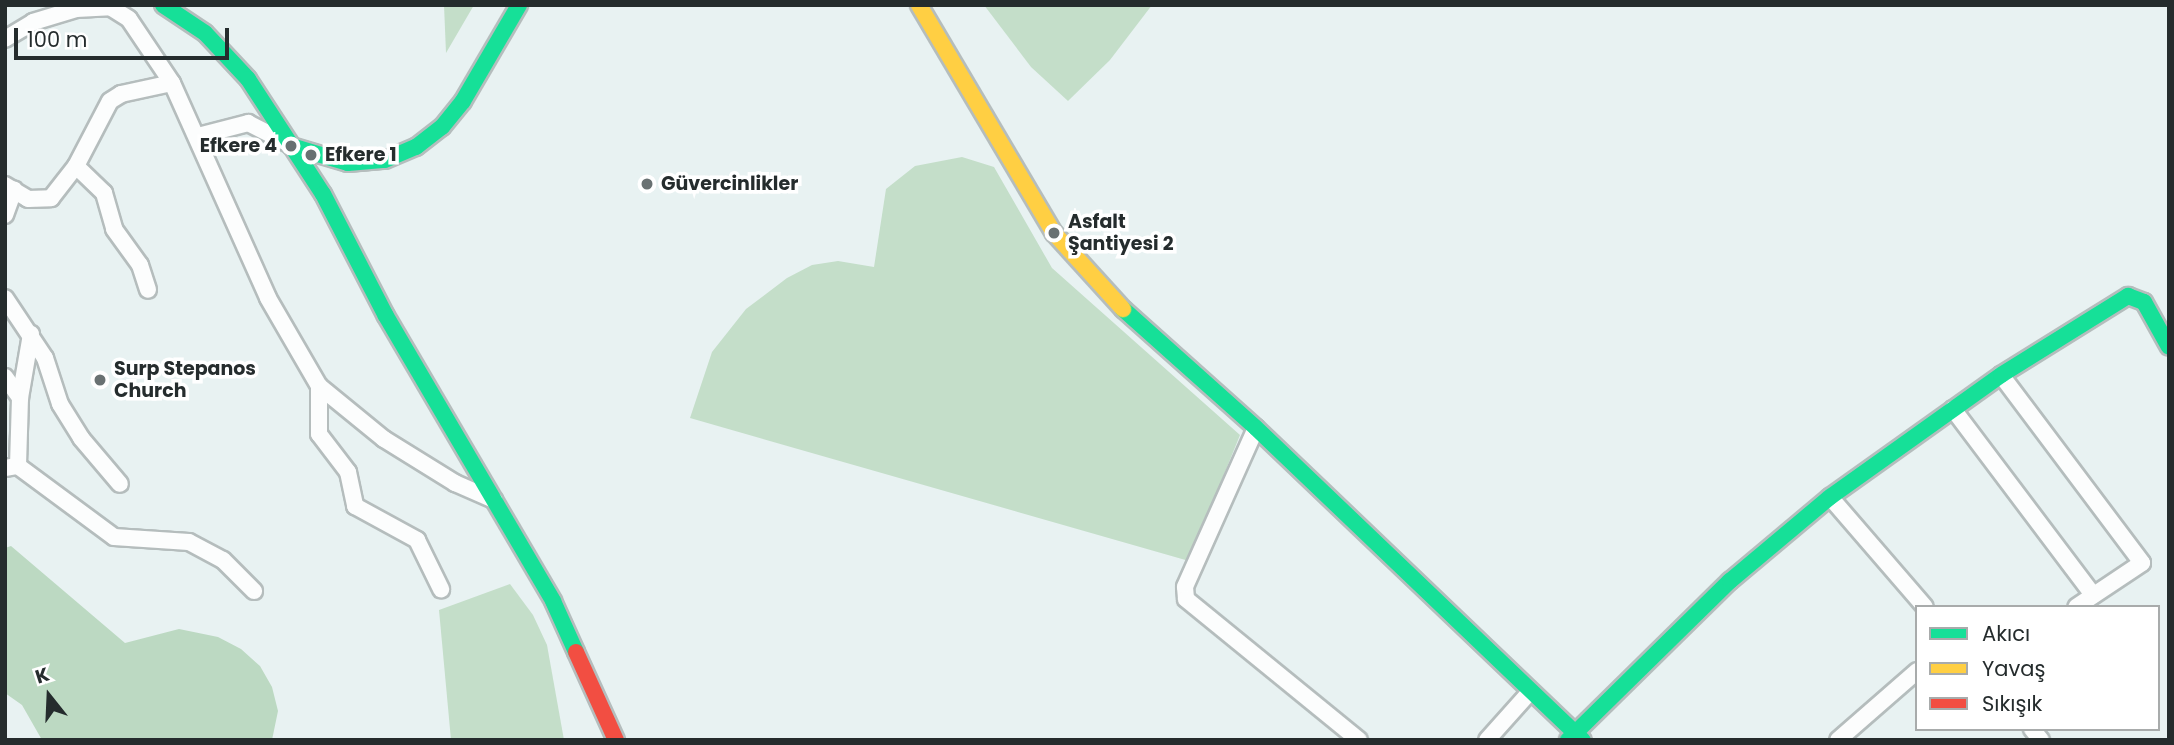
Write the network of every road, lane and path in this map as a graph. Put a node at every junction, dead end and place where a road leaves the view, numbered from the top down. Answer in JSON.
{"nodes":[{"id":1,"x":163,"y":5,"type":"edge"},
{"id":2,"x":519,"y":5,"type":"edge"},
{"id":3,"x":919,"y":5,"type":"edge"},
{"id":4,"x":5,"y":39,"type":"edge"},
{"id":5,"x":172,"y":83,"type":"junction"},
{"id":6,"x":198,"y":135,"type":"junction"},
{"id":7,"x":291,"y":146,"type":"junction"},
{"id":8,"x":76,"y":166,"type":"junction"},
{"id":9,"x":10,"y":187,"type":"edge"},
{"id":10,"x":5,"y":215,"type":"edge"},
{"id":11,"x":148,"y":290,"type":"dead end"},
{"id":12,"x":5,"y":298,"type":"edge"},
{"id":13,"x":31,"y":334,"type":"junction"},
{"id":14,"x":2169,"y":347,"type":"edge"},
{"id":15,"x":2001,"y":375,"type":"junction"},
{"id":16,"x":5,"y":377,"type":"edge"},
{"id":17,"x":318,"y":386,"type":"junction"},
{"id":18,"x":20,"y":398,"type":"junction"},
{"id":19,"x":1953,"y":410,"type":"junction"},
{"id":20,"x":1256,"y":428,"type":"junction"},
{"id":21,"x":12,"y":467,"type":"edge"},
{"id":22,"x":120,"y":484,"type":"dead end"},
{"id":23,"x":1830,"y":498,"type":"junction"},
{"id":24,"x":496,"y":501,"type":"junction"},
{"id":25,"x":442,"y":589,"type":"dead end"},
{"id":26,"x":254,"y":591,"type":"dead end"},
{"id":27,"x":2093,"y":595,"type":"junction"},
{"id":28,"x":1923,"y":605,"type":"edge"},
{"id":29,"x":2079,"y":605,"type":"edge"},
{"id":30,"x":1915,"y":673,"type":"edge"},
{"id":31,"x":1529,"y":693,"type":"junction"},
{"id":32,"x":1576,"y":737,"type":"edge"},
{"id":33,"x":616,"y":740,"type":"edge"},
{"id":34,"x":1359,"y":740,"type":"edge"},
{"id":35,"x":1487,"y":740,"type":"edge"},
{"id":36,"x":1838,"y":740,"type":"edge"}],
"edges":[{"from":1,"to":7,"type":"street"},
{"from":2,"to":7,"type":"street"},
{"from":3,"to":20,"type":"street"},
{"from":4,"to":5,"type":"street"},
{"from":5,"to":6,"type":"street"},
{"from":5,"to":8,"type":"street"},
{"from":6,"to":7,"type":"street"},
{"from":6,"to":17,"type":"street"},
{"from":7,"to":24,"type":"street"},
{"from":8,"to":9,"type":"street"},
{"from":8,"to":11,"type":"street"},
{"from":9,"to":10,"type":"street"},
{"from":12,"to":13,"type":"street"},
{"from":13,"to":18,"type":"street"},
{"from":13,"to":22,"type":"street"},
{"from":14,"to":15,"type":"street"},
{"from":15,"to":19,"type":"street"},
{"from":15,"to":27,"type":"street"},
{"from":16,"to":18,"type":"street"},
{"from":17,"to":24,"type":"street"},
{"from":17,"to":25,"type":"street"},
{"from":18,"to":21,"type":"street"},
{"from":19,"to":23,"type":"street"},
{"from":19,"to":27,"type":"street"},
{"from":20,"to":31,"type":"street"},
{"from":20,"to":34,"type":"street"},
{"from":21,"to":26,"type":"street"},
{"from":23,"to":28,"type":"street"},
{"from":23,"to":32,"type":"street"},
{"from":24,"to":33,"type":"street"},
{"from":27,"to":29,"type":"street"},
{"from":30,"to":36,"type":"street"},
{"from":31,"to":32,"type":"street"},
{"from":31,"to":35,"type":"street"}]}
